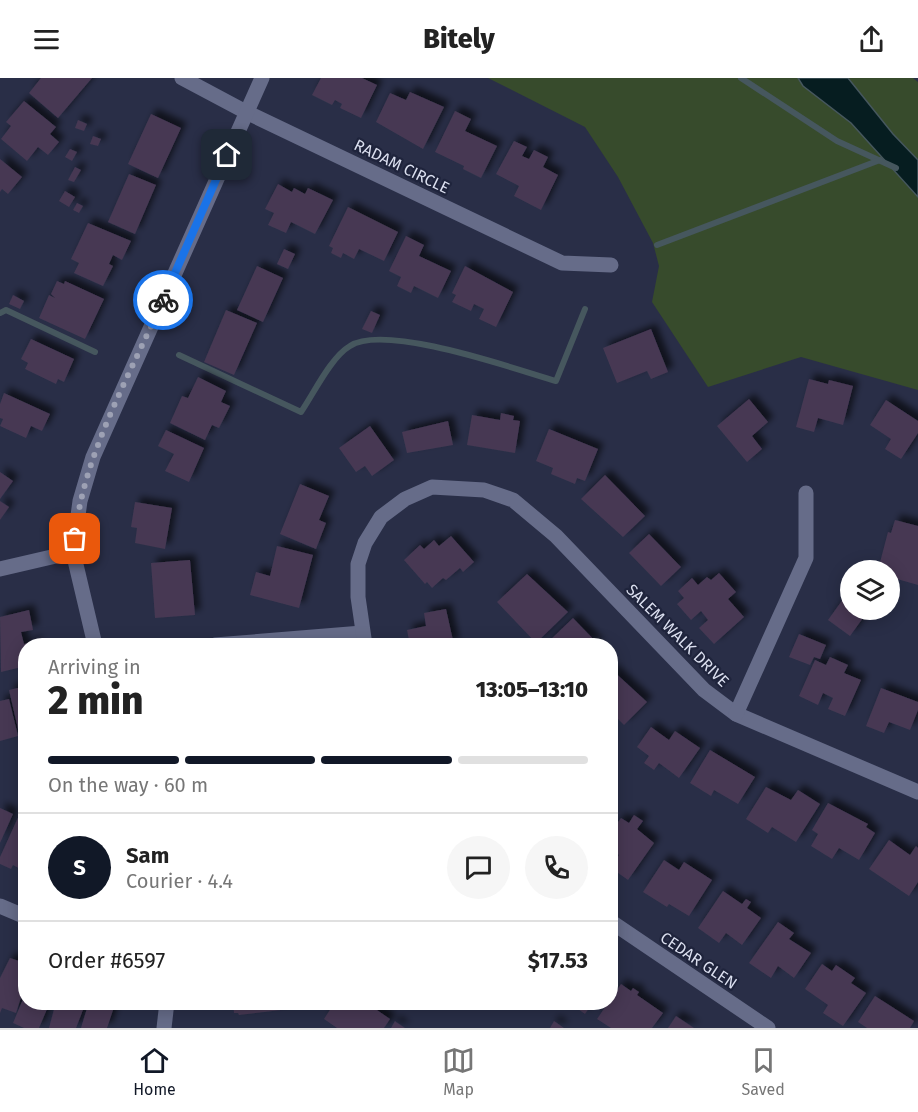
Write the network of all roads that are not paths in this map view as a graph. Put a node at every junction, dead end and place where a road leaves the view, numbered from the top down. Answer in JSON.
{"nodes":[{"id":1,"x":182,"y":78,"type":"edge"},
{"id":2,"x":262,"y":78,"type":"edge"},
{"id":3,"x":246,"y":112,"type":"junction"},
{"id":4,"x":611,"y":265,"type":"dead end"},
{"id":5,"x":806,"y":493,"type":"dead end"},
{"id":6,"x":73,"y":552,"type":"junction"},
{"id":7,"x":0,"y":569,"type":"edge"},
{"id":8,"x":93,"y":638,"type":"edge"},
{"id":9,"x":363,"y":638,"type":"edge"},
{"id":10,"x":736,"y":714,"type":"junction"},
{"id":11,"x":918,"y":792,"type":"edge"},
{"id":12,"x":0,"y":906,"type":"edge"},
{"id":13,"x":18,"y":914,"type":"edge"},
{"id":14,"x":618,"y":926,"type":"edge"},
{"id":15,"x":166,"y":1010,"type":"edge"},
{"id":16,"x":164,"y":1028,"type":"edge"},
{"id":17,"x":768,"y":1028,"type":"edge"}],
"edges":[{"from":1,"to":3,"type":"street","name":"RADAM CIRCLE"},
{"from":2,"to":3,"type":"street"},
{"from":3,"to":4,"type":"street","name":"RADAM CIRCLE"},
{"from":3,"to":6,"type":"street"},
{"from":5,"to":10,"type":"street"},
{"from":6,"to":7,"type":"street"},
{"from":6,"to":8,"type":"street"},
{"from":9,"to":10,"type":"street","name":"SALEM WALK DRIVE"},
{"from":10,"to":11,"type":"street","name":"SALEM WALK DRIVE"},
{"from":12,"to":13,"type":"street"},
{"from":14,"to":17,"type":"street","name":"CEDAR GLEN"},
{"from":15,"to":16,"type":"street"}]}
